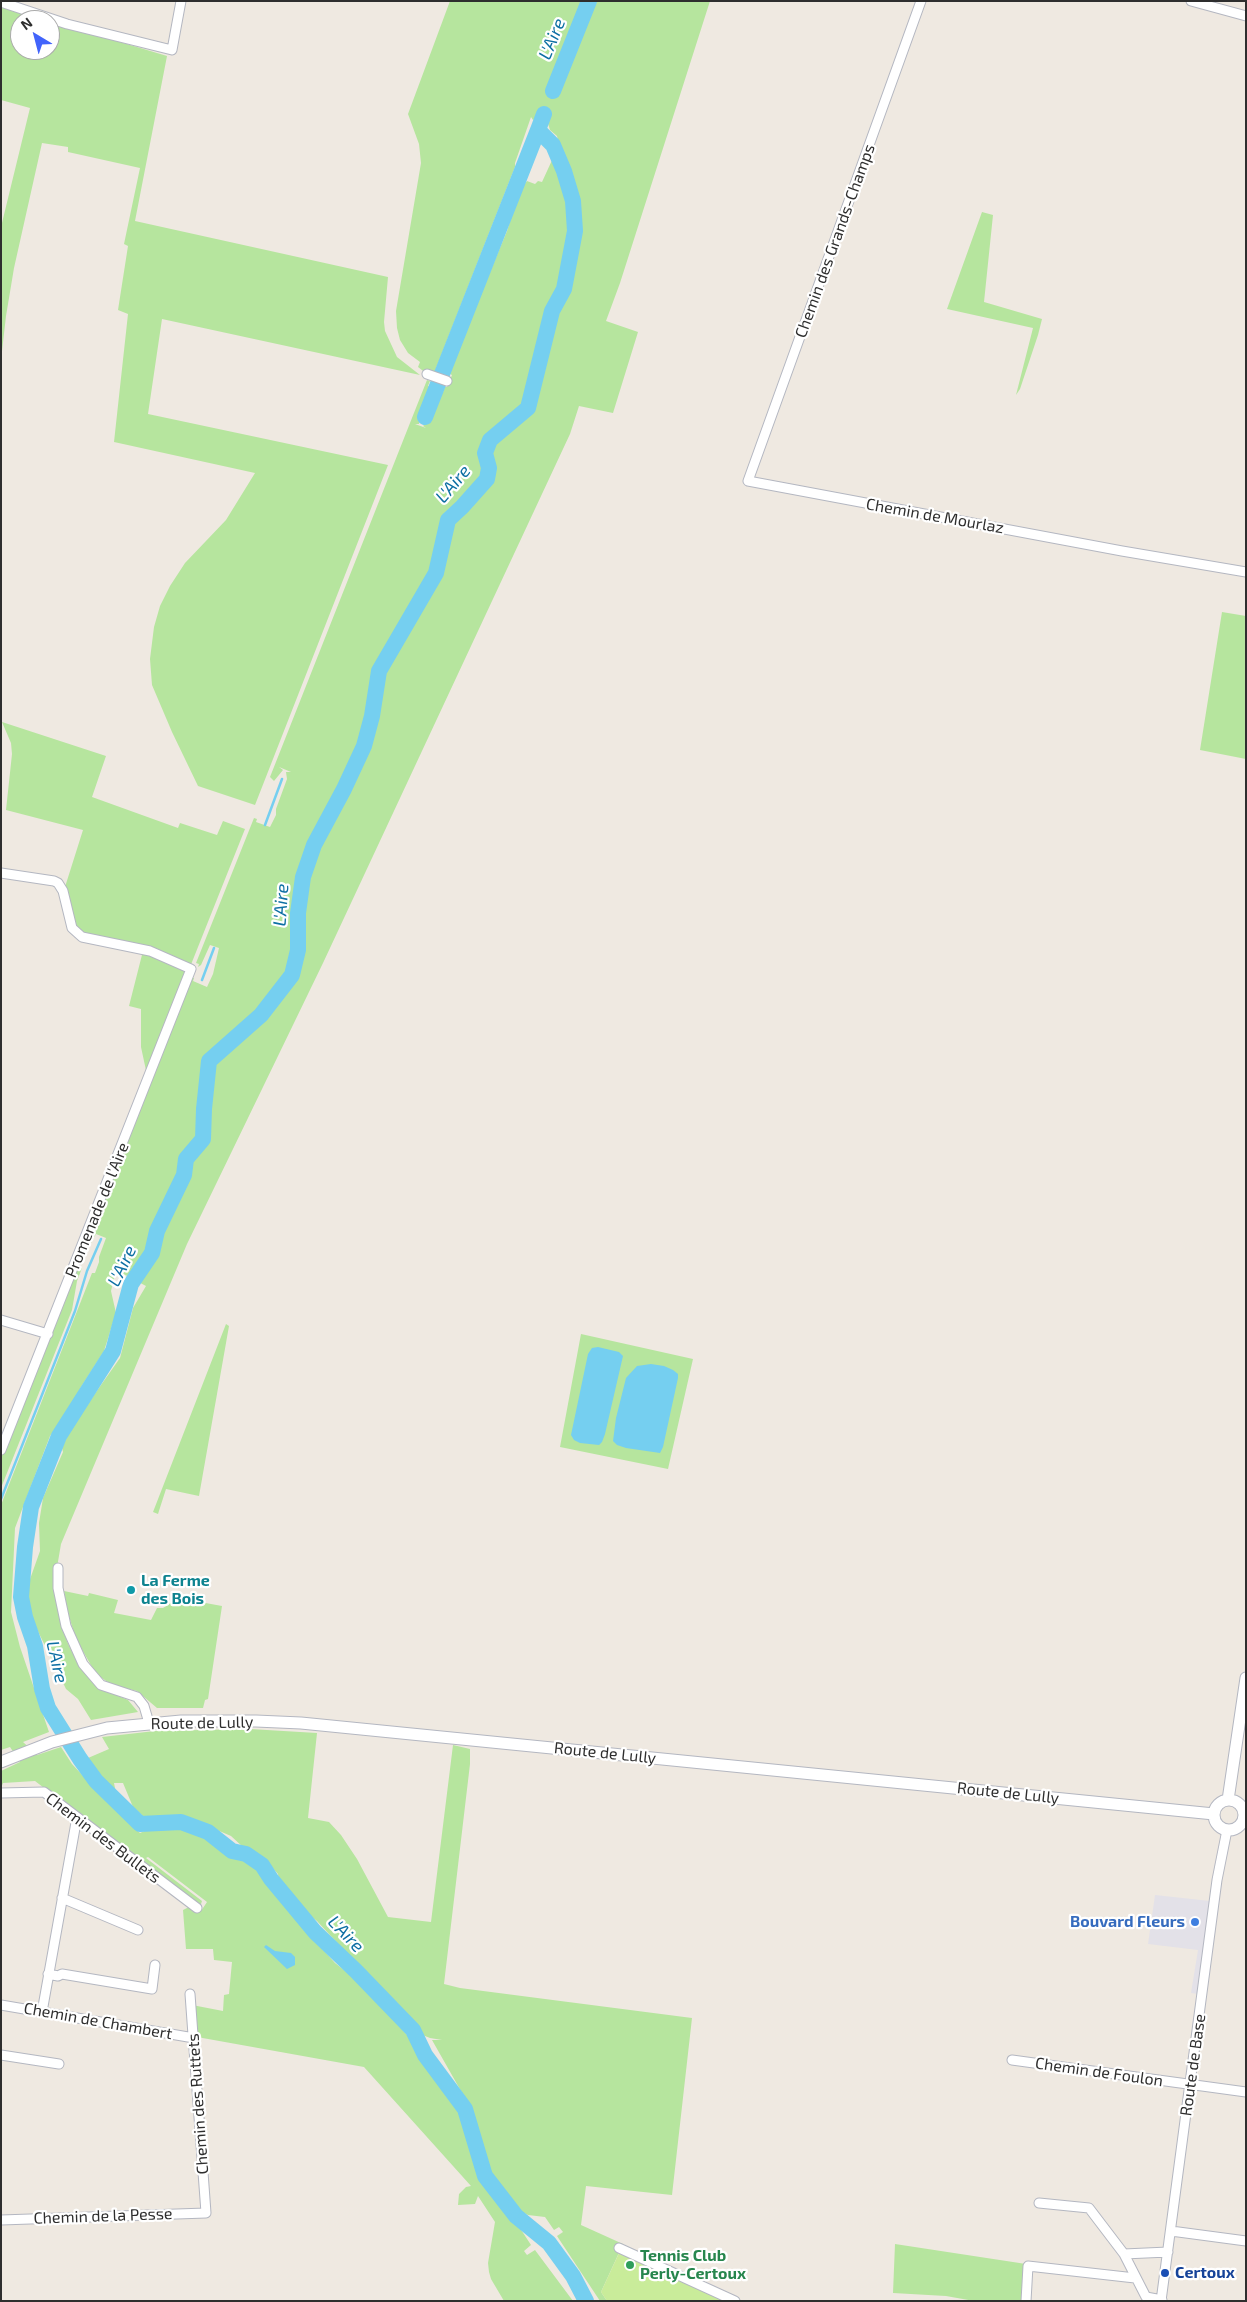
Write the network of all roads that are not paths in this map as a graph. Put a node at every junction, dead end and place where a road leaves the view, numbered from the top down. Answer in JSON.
{"nodes":[{"id":1,"x":181,"y":1,"type":"edge"},
{"id":2,"x":921,"y":1,"type":"edge"},
{"id":3,"x":1191,"y":1,"type":"edge"},
{"id":4,"x":6,"y":3,"type":"edge"},
{"id":5,"x":1246,"y":16,"type":"edge"},
{"id":6,"x":430,"y":375,"type":"dead end"},
{"id":7,"x":447,"y":381,"type":"dead end"},
{"id":8,"x":748,"y":481,"type":"joint"},
{"id":9,"x":1246,"y":572,"type":"edge"},
{"id":10,"x":1,"y":873,"type":"edge"},
{"id":11,"x":1,"y":1320,"type":"edge"},
{"id":12,"x":48,"y":1334,"type":"junction"},
{"id":13,"x":1,"y":1450,"type":"edge"},
{"id":14,"x":58,"y":1568,"type":"dead end"},
{"id":15,"x":1246,"y":1678,"type":"edge"},
{"id":16,"x":149,"y":1723,"type":"junction"},
{"id":17,"x":1,"y":1762,"type":"edge"},
{"id":18,"x":1,"y":1793,"type":"edge"},
{"id":19,"x":1228,"y":1800,"type":"junction"},
{"id":20,"x":1214,"y":1814,"type":"junction"},
{"id":21,"x":77,"y":1817,"type":"junction"},
{"id":22,"x":1244,"y":1817,"type":"edge"},
{"id":23,"x":1227,"y":1830,"type":"junction"},
{"id":24,"x":62,"y":1898,"type":"junction"},
{"id":25,"x":196,"y":1908,"type":"dead end"},
{"id":26,"x":138,"y":1930,"type":"dead end"},
{"id":27,"x":155,"y":1965,"type":"dead end"},
{"id":28,"x":48,"y":1974,"type":"junction"},
{"id":29,"x":190,"y":1994,"type":"dead end"},
{"id":30,"x":1,"y":2005,"type":"edge"},
{"id":31,"x":42,"y":2012,"type":"junction"},
{"id":32,"x":194,"y":2038,"type":"junction"},
{"id":33,"x":1,"y":2055,"type":"edge"},
{"id":34,"x":1012,"y":2060,"type":"dead end"},
{"id":35,"x":59,"y":2064,"type":"dead end"},
{"id":36,"x":1190,"y":2084,"type":"junction"},
{"id":37,"x":1246,"y":2092,"type":"edge"},
{"id":38,"x":1039,"y":2203,"type":"dead end"},
{"id":39,"x":206,"y":2213,"type":"joint"},
{"id":40,"x":1,"y":2220,"type":"edge"},
{"id":41,"x":1171,"y":2231,"type":"junction"},
{"id":42,"x":1246,"y":2241,"type":"edge"},
{"id":43,"x":619,"y":2248,"type":"dead end"},
{"id":44,"x":1168,"y":2252,"type":"junction"},
{"id":45,"x":1124,"y":2254,"type":"junction"},
{"id":46,"x":1135,"y":2278,"type":"junction"},
{"id":47,"x":1162,"y":2300,"type":"edge"},
{"id":48,"x":734,"y":2301,"type":"edge"},
{"id":49,"x":1026,"y":2301,"type":"edge"}],
"edges":[{"from":1,"to":4,"type":"street"},
{"from":2,"to":8,"type":"street","name":"Chemin des Grands-Champs"},
{"from":3,"to":5,"type":"street"},
{"from":6,"to":7,"type":"street"},
{"from":8,"to":9,"type":"street","name":"Chemin de Mourlaz"},
{"from":10,"to":12,"type":"street","name":"Promenade de l'Aire"},
{"from":11,"to":12,"type":"street"},
{"from":12,"to":13,"type":"street","name":"Promenade de l'Aire"},
{"from":14,"to":16,"type":"street"},
{"from":15,"to":19,"type":"main road"},
{"from":16,"to":17,"type":"main road","name":"Route de Lully"},
{"from":16,"to":20,"type":"main road","name":"Route de Lully"},
{"from":18,"to":21,"type":"street","name":"Chemin des Bullets"},
{"from":19,"to":20,"type":"main road"},
{"from":19,"to":22,"type":"main road"},
{"from":20,"to":23,"type":"main road"},
{"from":21,"to":24,"type":"street"},
{"from":21,"to":25,"type":"street","name":"Chemin des Bullets"},
{"from":22,"to":23,"type":"main road"},
{"from":23,"to":36,"type":"street","name":"Route de Base"},
{"from":24,"to":26,"type":"street"},
{"from":24,"to":28,"type":"street"},
{"from":27,"to":28,"type":"street"},
{"from":28,"to":31,"type":"street"},
{"from":29,"to":32,"type":"street","name":"Chemin des Ruttets"},
{"from":30,"to":31,"type":"street","name":"Chemin de Chambert"},
{"from":31,"to":32,"type":"street","name":"Chemin de Chambert"},
{"from":32,"to":39,"type":"street","name":"Chemin des Ruttets"},
{"from":33,"to":35,"type":"street"},
{"from":34,"to":36,"type":"street","name":"Chemin de Foulon"},
{"from":36,"to":37,"type":"street","name":"Chemin de Foulon"},
{"from":36,"to":41,"type":"street","name":"Route de Base"},
{"from":38,"to":45,"type":"street"},
{"from":39,"to":40,"type":"street","name":"Chemin de la Pesse"},
{"from":41,"to":42,"type":"street"},
{"from":41,"to":44,"type":"street","name":"Route de Base"},
{"from":43,"to":48,"type":"street"},
{"from":44,"to":45,"type":"street"},
{"from":44,"to":47,"type":"street","name":"Route de Base"},
{"from":45,"to":46,"type":"street"},
{"from":46,"to":47,"type":"street"},
{"from":46,"to":49,"type":"street"}]}
